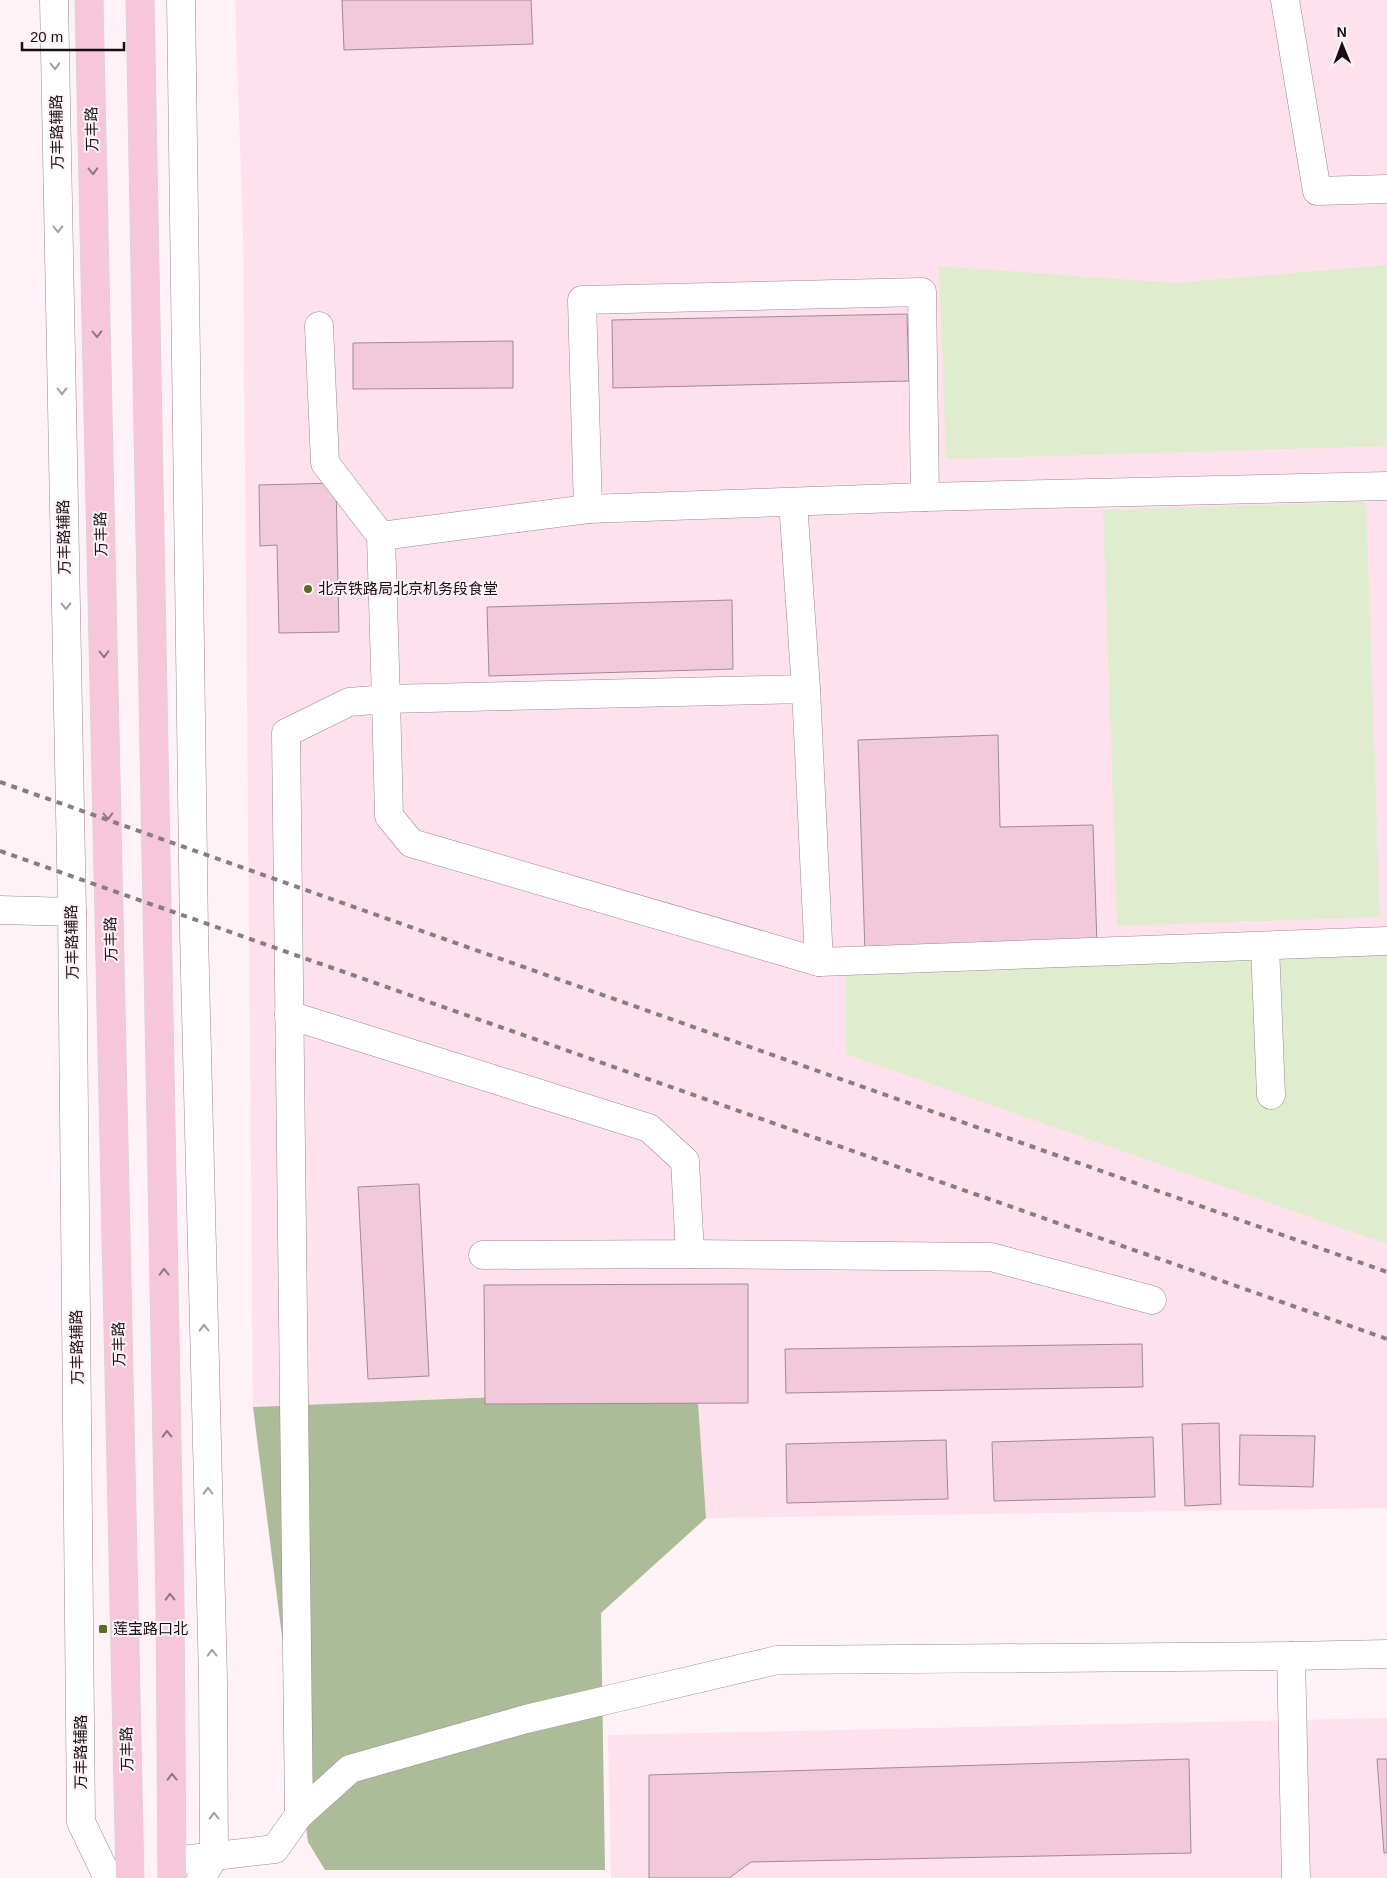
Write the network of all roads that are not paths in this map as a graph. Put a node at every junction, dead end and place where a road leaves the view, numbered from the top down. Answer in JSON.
{"nodes":[{"id":1,"x":54,"y":0,"type":"edge"},
{"id":2,"x":89,"y":0,"type":"edge"},
{"id":3,"x":140,"y":0,"type":"edge"},
{"id":4,"x":181,"y":0,"type":"edge"},
{"id":5,"x":1285,"y":0,"type":"edge"},
{"id":6,"x":1387,"y":188,"type":"edge"},
{"id":7,"x":319,"y":326,"type":"dead end"},
{"id":8,"x":1387,"y":486,"type":"edge"},
{"id":9,"x":925,"y":497,"type":"junction"},
{"id":10,"x":793,"y":502,"type":"junction"},
{"id":11,"x":588,"y":509,"type":"junction"},
{"id":12,"x":381,"y":536,"type":"junction"},
{"id":13,"x":806,"y":689,"type":"junction"},
{"id":14,"x":386,"y":699,"type":"junction"},
{"id":15,"x":0,"y":910,"type":"edge"},
{"id":16,"x":72,"y":912,"type":"junction"},
{"id":17,"x":1387,"y":940,"type":"edge"},
{"id":18,"x":1265,"y":946,"type":"junction"},
{"id":19,"x":819,"y":962,"type":"junction"},
{"id":20,"x":290,"y":1015,"type":"junction"},
{"id":21,"x":1271,"y":1095,"type":"dead end"},
{"id":22,"x":482,"y":1254,"type":"dead end"},
{"id":23,"x":690,"y":1254,"type":"junction"},
{"id":24,"x":1152,"y":1300,"type":"dead end"},
{"id":25,"x":1387,"y":1654,"type":"edge"},
{"id":26,"x":1291,"y":1656,"type":"junction"},
{"id":27,"x":299,"y":1815,"type":"junction"},
{"id":28,"x":208,"y":1867,"type":"edge"},
{"id":29,"x":173,"y":1869,"type":"edge"},
{"id":30,"x":108,"y":1878,"type":"edge"},
{"id":31,"x":130,"y":1878,"type":"edge"},
{"id":32,"x":1296,"y":1878,"type":"edge"}],
"edges":[{"from":1,"to":16,"type":"street","name":"万丰路辅路","one_way":true},
{"from":2,"to":31,"type":"main road","name":"万丰路","one_way":true},
{"from":29,"to":3,"type":"main road","one_way":true},
{"from":28,"to":4,"type":"street","one_way":true},
{"from":5,"to":6,"type":"street"},
{"from":7,"to":12,"type":"street"},
{"from":8,"to":9,"type":"street"},
{"from":9,"to":10,"type":"street"},
{"from":9,"to":11,"type":"street"},
{"from":10,"to":11,"type":"street"},
{"from":10,"to":13,"type":"street"},
{"from":11,"to":12,"type":"street"},
{"from":12,"to":14,"type":"street"},
{"from":13,"to":14,"type":"street"},
{"from":13,"to":19,"type":"street"},
{"from":14,"to":19,"type":"street"},
{"from":14,"to":20,"type":"street"},
{"from":15,"to":16,"type":"street"},
{"from":16,"to":30,"type":"street","name":"万丰路辅路"},
{"from":17,"to":18,"type":"street"},
{"from":18,"to":19,"type":"street"},
{"from":18,"to":21,"type":"street"},
{"from":20,"to":23,"type":"street"},
{"from":20,"to":27,"type":"street"},
{"from":22,"to":23,"type":"street"},
{"from":23,"to":24,"type":"street"},
{"from":25,"to":26,"type":"street"},
{"from":26,"to":27,"type":"street"},
{"from":26,"to":32,"type":"street"},
{"from":27,"to":28,"type":"street"},
{"from":28,"to":29,"type":"street"}]}
